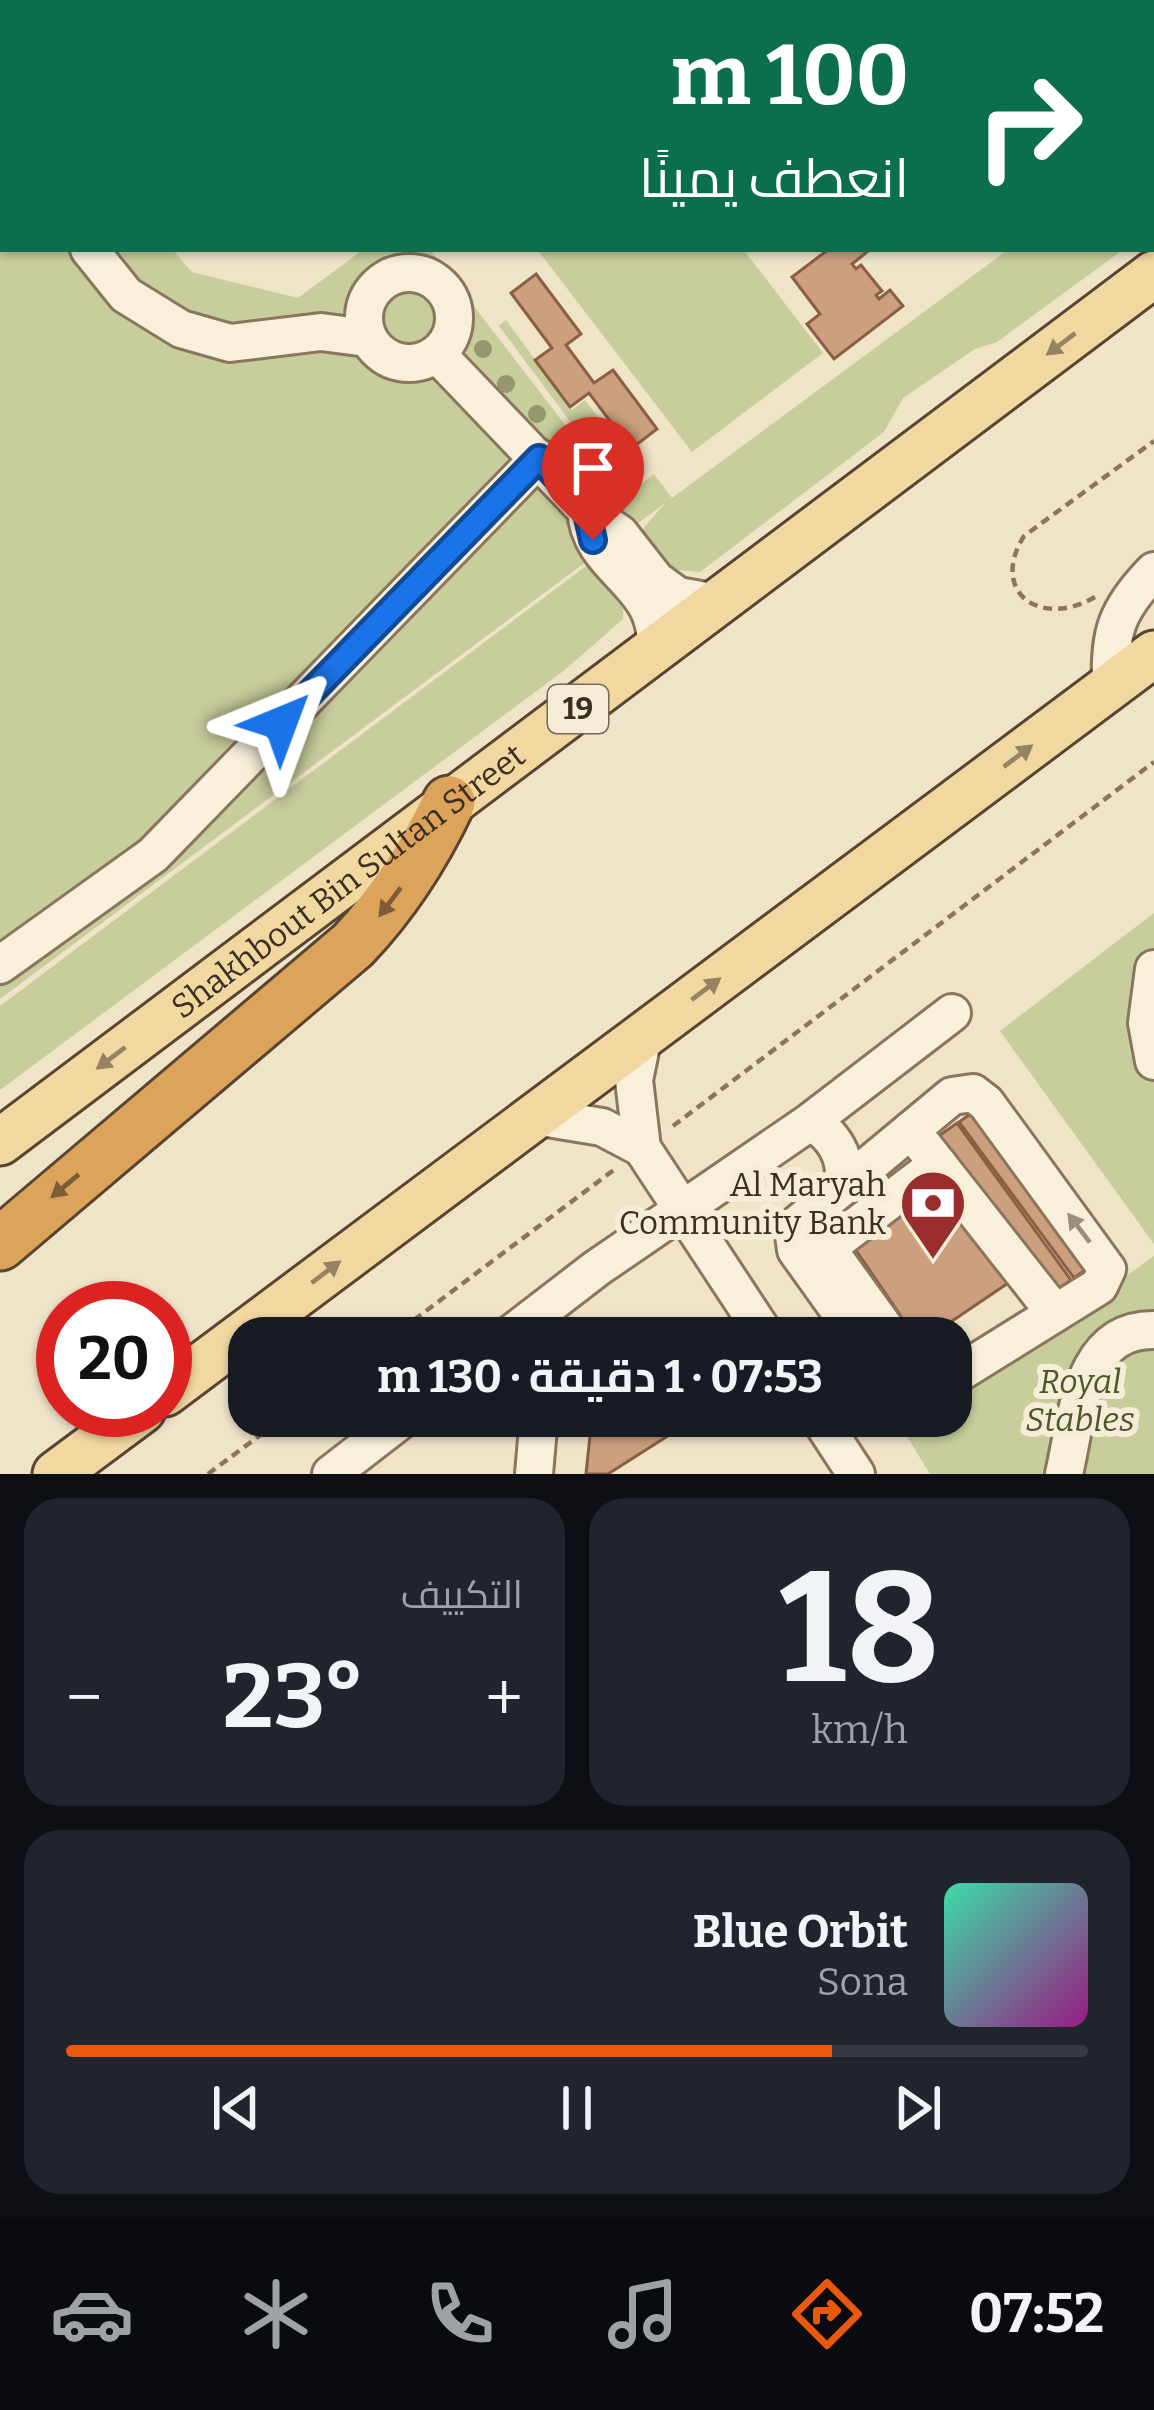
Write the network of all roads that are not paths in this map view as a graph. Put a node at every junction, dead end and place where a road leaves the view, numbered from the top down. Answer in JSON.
{"nodes":[{"id":1,"x":91,"y":252,"type":"edge"},
{"id":2,"x":1154,"y":274,"type":"edge"},
{"id":3,"x":372,"y":290,"type":"junction"},
{"id":4,"x":321,"y":332,"type":"junction"},
{"id":5,"x":367,"y":338,"type":"junction"},
{"id":6,"x":437,"y":355,"type":"junction"},
{"id":7,"x":539,"y":458,"type":"junction"},
{"id":8,"x":586,"y":509,"type":"junction"},
{"id":9,"x":1154,"y":571,"type":"edge"},
{"id":10,"x":717,"y":603,"type":"junction"},
{"id":11,"x":655,"y":653,"type":"junction"},
{"id":12,"x":1154,"y":654,"type":"edge"},
{"id":13,"x":1111,"y":686,"type":"junction"},
{"id":14,"x":449,"y":802,"type":"junction"},
{"id":15,"x":0,"y":965,"type":"edge"},
{"id":16,"x":1154,"y":969,"type":"edge"},
{"id":17,"x":952,"y":1013,"type":"dead end"},
{"id":18,"x":643,"y":1036,"type":"junction"},
{"id":19,"x":1153,"y":1053,"type":"edge"},
{"id":20,"x":818,"y":1115,"type":"junction"},
{"id":21,"x":535,"y":1116,"type":"junction"},
{"id":22,"x":911,"y":1130,"type":"junction"},
{"id":23,"x":0,"y":1142,"type":"edge"},
{"id":24,"x":642,"y":1148,"type":"junction"},
{"id":25,"x":878,"y":1156,"type":"junction"},
{"id":26,"x":938,"y":1165,"type":"junction"},
{"id":27,"x":831,"y":1193,"type":"junction"},
{"id":28,"x":680,"y":1209,"type":"junction"},
{"id":29,"x":0,"y":1244,"type":"edge"},
{"id":30,"x":827,"y":1248,"type":"junction"},
{"id":31,"x":1055,"y":1313,"type":"junction"},
{"id":32,"x":553,"y":1317,"type":"edge"},
{"id":33,"x":752,"y":1317,"type":"edge"},
{"id":34,"x":844,"y":1317,"type":"edge"},
{"id":35,"x":877,"y":1317,"type":"edge"},
{"id":36,"x":1154,"y":1330,"type":"edge"},
{"id":37,"x":972,"y":1365,"type":"edge"},
{"id":38,"x":192,"y":1373,"type":"edge"},
{"id":39,"x":106,"y":1437,"type":"edge"},
{"id":40,"x":379,"y":1437,"type":"edge"},
{"id":41,"x":537,"y":1437,"type":"edge"},
{"id":42,"x":832,"y":1437,"type":"edge"},
{"id":43,"x":56,"y":1474,"type":"edge"},
{"id":44,"x":332,"y":1474,"type":"edge"},
{"id":45,"x":533,"y":1474,"type":"edge"},
{"id":46,"x":856,"y":1474,"type":"edge"},
{"id":47,"x":1064,"y":1474,"type":"edge"}],
"edges":[{"from":1,"to":4,"type":"street"},
{"from":2,"to":10,"type":"main road","name":"Shakhbout Bin Sultan Street","number":"19","one_way":true},
{"from":3,"to":4,"type":"street"},
{"from":3,"to":5,"type":"street"},
{"from":3,"to":6,"type":"street"},
{"from":4,"to":5,"type":"street"},
{"from":5,"to":6,"type":"street"},
{"from":6,"to":7,"type":"street"},
{"from":7,"to":8,"type":"street"},
{"from":7,"to":15,"type":"street"},
{"from":8,"to":10,"type":"street"},
{"from":8,"to":11,"type":"street"},
{"from":9,"to":13,"type":"street"},
{"from":10,"to":11,"type":"main road","name":"Shakhbout Bin Sultan Street","number":"19"},
{"from":11,"to":14,"type":"main road","name":"Shakhbout Bin Sultan Street","number":"19"},
{"from":12,"to":13,"type":"main road"},
{"from":18,"to":13,"type":"main road","one_way":true},
{"from":14,"to":23,"type":"main road","name":"Shakhbout Bin Sultan Street","number":"19","one_way":true},
{"from":14,"to":29,"type":"highway","one_way":true},
{"from":16,"to":19,"type":"street"},
{"from":17,"to":20,"type":"street"},
{"from":18,"to":21,"type":"main road"},
{"from":18,"to":24,"type":"street"},
{"from":20,"to":25,"type":"street"},
{"from":20,"to":27,"type":"street"},
{"from":20,"to":28,"type":"street"},
{"from":21,"to":24,"type":"street"},
{"from":38,"to":21,"type":"main road","one_way":true},
{"from":22,"to":25,"type":"street"},
{"from":22,"to":26,"type":"street"},
{"from":31,"to":22,"type":"street","one_way":true},
{"from":24,"to":28,"type":"street"},
{"from":25,"to":27,"type":"street"},
{"from":26,"to":30,"type":"street"},
{"from":26,"to":31,"type":"street"},
{"from":27,"to":30,"type":"street"},
{"from":27,"to":34,"type":"street"},
{"from":28,"to":32,"type":"street"},
{"from":28,"to":33,"type":"street"},
{"from":30,"to":35,"type":"street"},
{"from":31,"to":37,"type":"street"},
{"from":36,"to":47,"type":"street"},
{"from":39,"to":43,"type":"main road"},
{"from":40,"to":44,"type":"street"},
{"from":41,"to":45,"type":"street"},
{"from":42,"to":46,"type":"street"}]}
